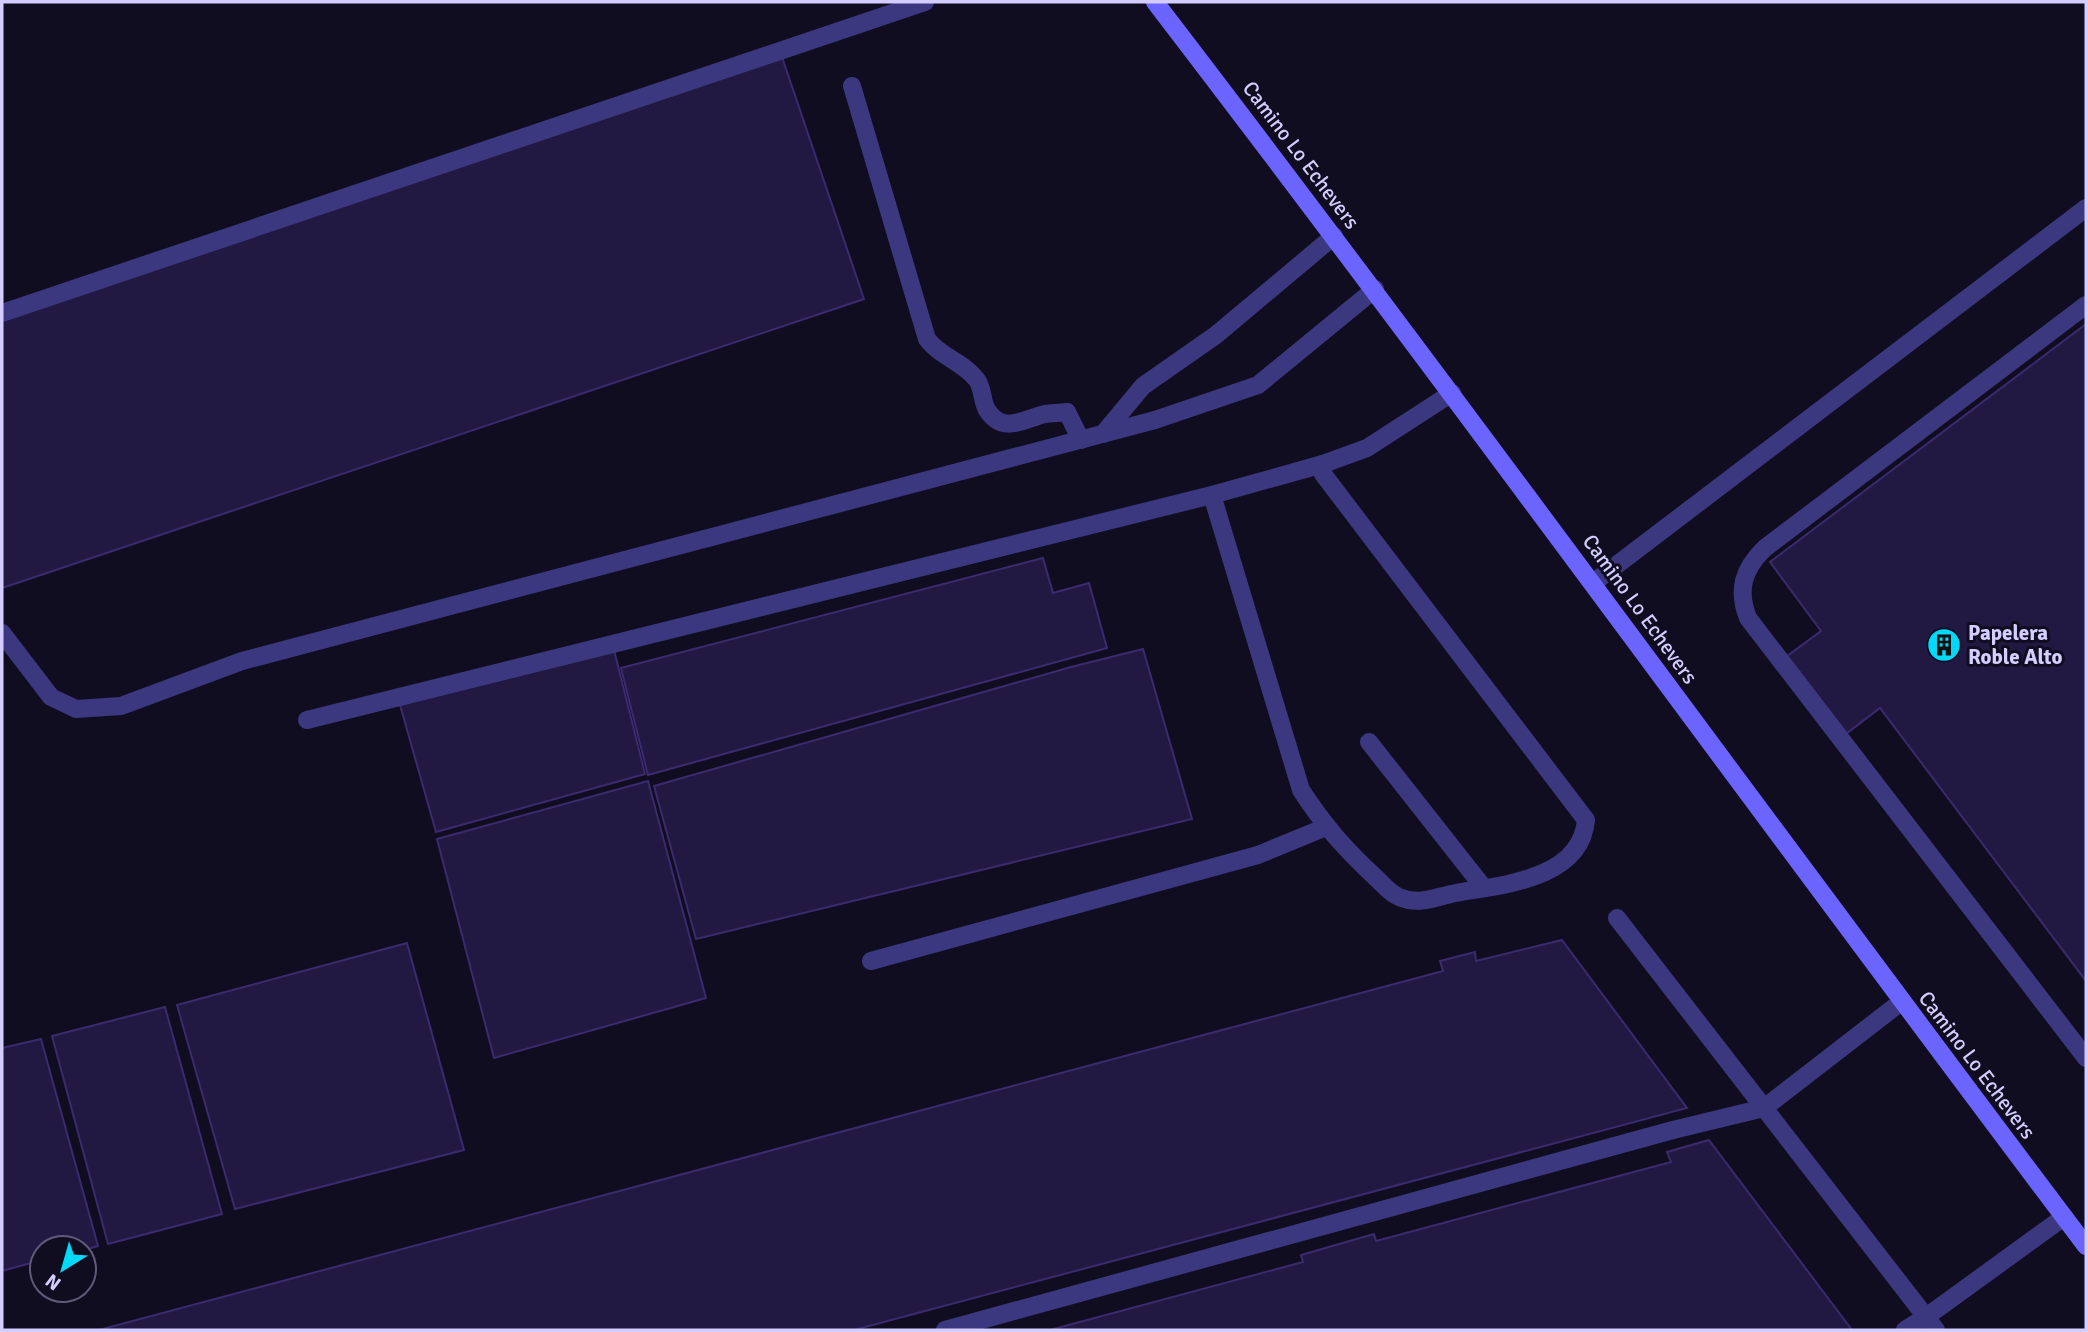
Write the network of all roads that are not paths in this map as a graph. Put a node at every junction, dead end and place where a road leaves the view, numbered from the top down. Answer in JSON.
{"nodes":[{"id":1,"x":925,"y":2,"type":"edge"},
{"id":2,"x":1155,"y":2,"type":"edge"},
{"id":3,"x":852,"y":86,"type":"dead end"},
{"id":4,"x":2086,"y":208,"type":"edge"},
{"id":5,"x":1334,"y":236,"type":"junction"},
{"id":6,"x":1375,"y":289,"type":"junction"},
{"id":7,"x":2086,"y":305,"type":"edge"},
{"id":8,"x":2,"y":313,"type":"edge"},
{"id":9,"x":1452,"y":393,"type":"junction"},
{"id":10,"x":1103,"y":434,"type":"junction"},
{"id":11,"x":1081,"y":440,"type":"junction"},
{"id":12,"x":1324,"y":464,"type":"junction"},
{"id":13,"x":1212,"y":495,"type":"junction"},
{"id":14,"x":1593,"y":583,"type":"junction"},
{"id":15,"x":2,"y":633,"type":"edge"},
{"id":16,"x":307,"y":720,"type":"dead end"},
{"id":17,"x":1369,"y":742,"type":"dead end"},
{"id":18,"x":1326,"y":827,"type":"junction"},
{"id":19,"x":1484,"y":888,"type":"junction"},
{"id":20,"x":1617,"y":918,"type":"dead end"},
{"id":21,"x":871,"y":961,"type":"dead end"},
{"id":22,"x":1901,"y":1002,"type":"junction"},
{"id":23,"x":2086,"y":1058,"type":"edge"},
{"id":24,"x":1764,"y":1108,"type":"junction"},
{"id":25,"x":2064,"y":1217,"type":"junction"},
{"id":26,"x":2086,"y":1246,"type":"edge"},
{"id":27,"x":1931,"y":1324,"type":"edge"},
{"id":28,"x":974,"y":1326,"type":"edge"},
{"id":29,"x":945,"y":1330,"type":"edge"},
{"id":30,"x":1905,"y":1330,"type":"edge"}],
"edges":[{"from":1,"to":8,"type":"lane"},
{"from":2,"to":5,"type":"main road","name":"Camino Lo Echevers"},
{"from":3,"to":11,"type":"lane"},
{"from":4,"to":14,"type":"lane"},
{"from":5,"to":6,"type":"main road","name":"Camino Lo Echevers"},
{"from":5,"to":10,"type":"lane"},
{"from":6,"to":9,"type":"main road","name":"Camino Lo Echevers"},
{"from":6,"to":10,"type":"lane"},
{"from":7,"to":23,"type":"lane"},
{"from":9,"to":12,"type":"lane"},
{"from":9,"to":14,"type":"main road","name":"Camino Lo Echevers"},
{"from":10,"to":11,"type":"lane"},
{"from":11,"to":15,"type":"lane"},
{"from":12,"to":13,"type":"lane"},
{"from":12,"to":19,"type":"lane"},
{"from":13,"to":16,"type":"lane"},
{"from":13,"to":18,"type":"lane"},
{"from":14,"to":22,"type":"main road","name":"Camino Lo Echevers"},
{"from":17,"to":19,"type":"lane"},
{"from":18,"to":19,"type":"lane"},
{"from":18,"to":21,"type":"lane"},
{"from":20,"to":24,"type":"lane"},
{"from":22,"to":24,"type":"lane"},
{"from":22,"to":25,"type":"main road","name":"Camino Lo Echevers"},
{"from":24,"to":27,"type":"lane"},
{"from":24,"to":28,"type":"lane"},
{"from":25,"to":26,"type":"main road","name":"Camino Lo Echevers"},
{"from":25,"to":27,"type":"lane"},
{"from":27,"to":30,"type":"lane"},
{"from":28,"to":29,"type":"lane"}]}
